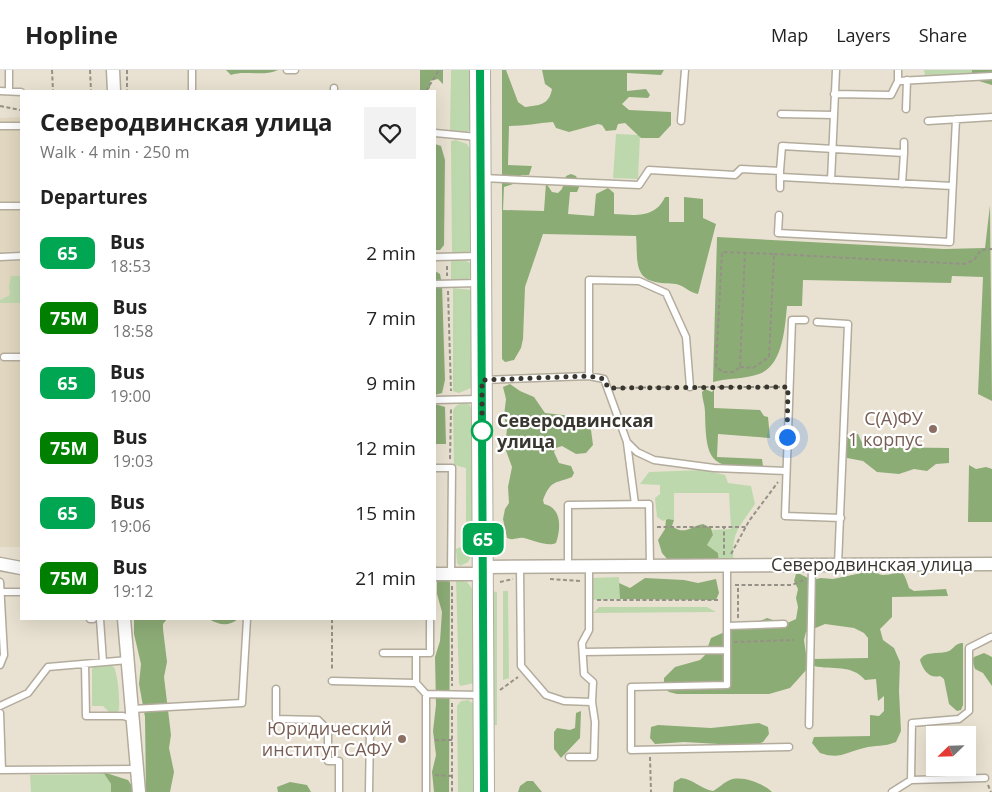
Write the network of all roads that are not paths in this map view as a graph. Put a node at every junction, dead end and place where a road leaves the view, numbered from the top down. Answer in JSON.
{"nodes":[{"id":1,"x":9,"y":70,"type":"edge"},
{"id":2,"x":113,"y":70,"type":"edge"},
{"id":3,"x":192,"y":70,"type":"edge"},
{"id":4,"x":287,"y":70,"type":"edge"},
{"id":5,"x":295,"y":70,"type":"edge"},
{"id":6,"x":480,"y":70,"type":"edge"},
{"id":7,"x":686,"y":70,"type":"edge"},
{"id":8,"x":836,"y":70,"type":"edge"},
{"id":9,"x":898,"y":70,"type":"edge"},
{"id":10,"x":974,"y":70,"type":"edge"},
{"id":11,"x":992,"y":76,"type":"edge"},
{"id":12,"x":975,"y":78,"type":"junction"},
{"id":13,"x":907,"y":80,"type":"junction"},
{"id":14,"x":898,"y":81,"type":"junction"},
{"id":15,"x":114,"y":90,"type":"edge"},
{"id":16,"x":192,"y":90,"type":"edge"},
{"id":17,"x":0,"y":91,"type":"edge"},
{"id":18,"x":9,"y":92,"type":"junction"},
{"id":19,"x":20,"y":92,"type":"edge"},
{"id":20,"x":834,"y":94,"type":"junction"},
{"id":21,"x":0,"y":96,"type":"edge"},
{"id":22,"x":906,"y":109,"type":"dead end"},
{"id":23,"x":781,"y":114,"type":"dead end"},
{"id":24,"x":834,"y":114,"type":"junction"},
{"id":25,"x":992,"y":117,"type":"edge"},
{"id":26,"x":956,"y":119,"type":"junction"},
{"id":27,"x":681,"y":121,"type":"dead end"},
{"id":28,"x":928,"y":121,"type":"dead end"},
{"id":29,"x":0,"y":126,"type":"edge"},
{"id":30,"x":20,"y":126,"type":"edge"},
{"id":31,"x":436,"y":133,"type":"edge"},
{"id":32,"x":481,"y":138,"type":"junction"},
{"id":33,"x":904,"y":142,"type":"dead end"},
{"id":34,"x":832,"y":149,"type":"junction"},
{"id":35,"x":904,"y":153,"type":"junction"},
{"id":36,"x":781,"y":174,"type":"junction"},
{"id":37,"x":481,"y":178,"type":"junction"},
{"id":38,"x":831,"y":180,"type":"junction"},
{"id":39,"x":902,"y":184,"type":"junction"},
{"id":40,"x":952,"y":186,"type":"junction"},
{"id":41,"x":780,"y":188,"type":"dead end"},
{"id":42,"x":0,"y":206,"type":"edge"},
{"id":43,"x":20,"y":206,"type":"edge"},
{"id":44,"x":779,"y":215,"type":"dead end"},
{"id":45,"x":20,"y":256,"type":"edge"},
{"id":46,"x":436,"y":256,"type":"edge"},
{"id":47,"x":481,"y":256,"type":"junction"},
{"id":48,"x":0,"y":257,"type":"edge"},
{"id":49,"x":482,"y":283,"type":"junction"},
{"id":50,"x":436,"y":284,"type":"edge"},
{"id":51,"x":804,"y":320,"type":"dead end"},
{"id":52,"x":817,"y":322,"type":"dead end"},
{"id":53,"x":4,"y":357,"type":"dead end"},
{"id":54,"x":20,"y":357,"type":"edge"},
{"id":55,"x":589,"y":376,"type":"junction"},
{"id":56,"x":690,"y":386,"type":"road end"},
{"id":57,"x":482,"y":389,"type":"junction"},
{"id":58,"x":436,"y":400,"type":"edge"},
{"id":59,"x":627,"y":442,"type":"junction"},
{"id":60,"x":436,"y":468,"type":"edge"},
{"id":61,"x":786,"y":471,"type":"junction"},
{"id":62,"x":635,"y":504,"type":"junction"},
{"id":63,"x":841,"y":518,"type":"junction"},
{"id":64,"x":0,"y":564,"type":"edge"},
{"id":65,"x":992,"y":564,"type":"edge"},
{"id":66,"x":838,"y":565,"type":"junction"},
{"id":67,"x":568,"y":566,"type":"junction"},
{"id":68,"x":589,"y":566,"type":"junction"},
{"id":69,"x":650,"y":566,"type":"junction"},
{"id":70,"x":725,"y":566,"type":"junction"},
{"id":71,"x":20,"y":568,"type":"edge"},
{"id":72,"x":812,"y":571,"type":"junction"},
{"id":73,"x":520,"y":572,"type":"junction"},
{"id":74,"x":436,"y":574,"type":"edge"},
{"id":75,"x":451,"y":574,"type":"junction"},
{"id":76,"x":489,"y":574,"type":"junction"},
{"id":77,"x":0,"y":582,"type":"edge"},
{"id":78,"x":0,"y":592,"type":"edge"},
{"id":79,"x":20,"y":592,"type":"edge"},
{"id":80,"x":100,"y":620,"type":"edge"},
{"id":81,"x":124,"y":620,"type":"edge"},
{"id":82,"x":247,"y":620,"type":"edge"},
{"id":83,"x":430,"y":620,"type":"edge"},
{"id":84,"x":784,"y":624,"type":"dead end"},
{"id":85,"x":727,"y":626,"type":"junction"},
{"id":86,"x":991,"y":637,"type":"edge"},
{"id":87,"x":727,"y":650,"type":"junction"},
{"id":88,"x":583,"y":652,"type":"junction"},
{"id":89,"x":383,"y":653,"type":"dead end"},
{"id":90,"x":416,"y":653,"type":"junction"},
{"id":91,"x":128,"y":660,"type":"junction"},
{"id":92,"x":103,"y":662,"type":"junction"},
{"id":93,"x":85,"y":664,"type":"junction"},
{"id":94,"x":0,"y":665,"type":"edge"},
{"id":95,"x":332,"y":681,"type":"road end"},
{"id":96,"x":416,"y":683,"type":"junction"},
{"id":97,"x":276,"y":689,"type":"dead end"},
{"id":98,"x":492,"y":692,"type":"junction"},
{"id":99,"x":426,"y":694,"type":"junction"},
{"id":100,"x":592,"y":702,"type":"junction"},
{"id":101,"x":0,"y":706,"type":"edge"},
{"id":102,"x":0,"y":713,"type":"edge"},
{"id":103,"x":132,"y":714,"type":"junction"},
{"id":104,"x":809,"y":725,"type":"dead end"},
{"id":105,"x":328,"y":730,"type":"junction"},
{"id":106,"x":789,"y":747,"type":"dead end"},
{"id":107,"x":569,"y":757,"type":"dead end"},
{"id":108,"x":137,"y":769,"type":"junction"},
{"id":109,"x":1,"y":770,"type":"edge"},
{"id":110,"x":985,"y":778,"type":"dead end"},
{"id":111,"x":911,"y":780,"type":"junction"},
{"id":112,"x":139,"y":792,"type":"edge"},
{"id":113,"x":339,"y":792,"type":"edge"},
{"id":114,"x":369,"y":792,"type":"edge"},
{"id":115,"x":426,"y":792,"type":"edge"},
{"id":116,"x":484,"y":792,"type":"edge"},
{"id":117,"x":892,"y":792,"type":"edge"}],
"edges":[{"from":1,"to":18,"type":"lane"},
{"from":2,"to":15,"type":"street"},
{"from":3,"to":16,"type":"lane"},
{"from":4,"to":5,"type":"lane"},
{"from":6,"to":32,"type":"main road"},
{"from":7,"to":27,"type":"lane"},
{"from":8,"to":20,"type":"lane"},
{"from":9,"to":14,"type":"lane"},
{"from":10,"to":12,"type":"lane"},
{"from":11,"to":12,"type":"lane"},
{"from":12,"to":13,"type":"lane"},
{"from":13,"to":14,"type":"lane"},
{"from":13,"to":22,"type":"lane"},
{"from":14,"to":20,"type":"lane"},
{"from":17,"to":18,"type":"lane"},
{"from":18,"to":19,"type":"lane"},
{"from":18,"to":21,"type":"lane"},
{"from":20,"to":24,"type":"lane"},
{"from":23,"to":24,"type":"lane"},
{"from":24,"to":34,"type":"lane"},
{"from":25,"to":26,"type":"lane"},
{"from":26,"to":28,"type":"lane"},
{"from":26,"to":40,"type":"lane"},
{"from":29,"to":30,"type":"lane"},
{"from":31,"to":32,"type":"lane"},
{"from":32,"to":37,"type":"main road"},
{"from":33,"to":35,"type":"lane"},
{"from":34,"to":35,"type":"lane"},
{"from":34,"to":36,"type":"lane"},
{"from":34,"to":38,"type":"lane"},
{"from":35,"to":39,"type":"lane"},
{"from":36,"to":37,"type":"lane"},
{"from":36,"to":38,"type":"lane"},
{"from":36,"to":41,"type":"lane"},
{"from":37,"to":47,"type":"main road"},
{"from":38,"to":39,"type":"lane"},
{"from":39,"to":40,"type":"lane"},
{"from":40,"to":44,"type":"lane"},
{"from":42,"to":43,"type":"lane"},
{"from":45,"to":48,"type":"lane"},
{"from":46,"to":47,"type":"lane"},
{"from":47,"to":49,"type":"main road"},
{"from":49,"to":50,"type":"lane"},
{"from":49,"to":57,"type":"main road"},
{"from":51,"to":61,"type":"lane"},
{"from":52,"to":63,"type":"lane"},
{"from":53,"to":54,"type":"lane"},
{"from":55,"to":56,"type":"lane"},
{"from":55,"to":57,"type":"lane"},
{"from":55,"to":59,"type":"lane"},
{"from":57,"to":58,"type":"lane"},
{"from":57,"to":76,"type":"main road"},
{"from":59,"to":61,"type":"lane"},
{"from":59,"to":62,"type":"lane"},
{"from":60,"to":75,"type":"lane"},
{"from":61,"to":63,"type":"lane"},
{"from":62,"to":67,"type":"lane"},
{"from":62,"to":69,"type":"lane"},
{"from":63,"to":66,"type":"lane"},
{"from":64,"to":71,"type":"street"},
{"from":65,"to":66,"type":"street","name":"Северодвинская улица"},
{"from":66,"to":72,"type":"street","name":"Северодвинская улица"},
{"from":67,"to":68,"type":"street","name":"Северодвинская улица"},
{"from":67,"to":73,"type":"street","name":"Северодвинская улица"},
{"from":68,"to":69,"type":"street","name":"Северодвинская улица"},
{"from":68,"to":88,"type":"lane"},
{"from":69,"to":70,"type":"street","name":"Северодвинская улица"},
{"from":70,"to":72,"type":"street","name":"Северодвинская улица"},
{"from":70,"to":85,"type":"lane"},
{"from":72,"to":104,"type":"lane"},
{"from":73,"to":76,"type":"street","name":"Северодвинская улица"},
{"from":73,"to":100,"type":"lane"},
{"from":74,"to":75,"type":"street","name":"Северодвинская улица"},
{"from":75,"to":76,"type":"street","name":"Северодвинская улица"},
{"from":76,"to":98,"type":"main road"},
{"from":77,"to":78,"type":"lane"},
{"from":78,"to":79,"type":"lane"},
{"from":78,"to":94,"type":"lane"},
{"from":80,"to":92,"type":"lane"},
{"from":81,"to":91,"type":"street"},
{"from":82,"to":103,"type":"lane"},
{"from":83,"to":90,"type":"lane"},
{"from":84,"to":85,"type":"lane"},
{"from":85,"to":87,"type":"lane"},
{"from":86,"to":111,"type":"lane"},
{"from":87,"to":88,"type":"lane"},
{"from":87,"to":106,"type":"lane"},
{"from":88,"to":100,"type":"lane"},
{"from":89,"to":90,"type":"lane"},
{"from":90,"to":96,"type":"lane"},
{"from":91,"to":92,"type":"lane"},
{"from":91,"to":103,"type":"street"},
{"from":92,"to":93,"type":"lane"},
{"from":93,"to":101,"type":"lane"},
{"from":93,"to":103,"type":"lane"},
{"from":95,"to":96,"type":"lane"},
{"from":96,"to":99,"type":"lane"},
{"from":97,"to":105,"type":"lane"},
{"from":98,"to":99,"type":"lane"},
{"from":98,"to":116,"type":"main road"},
{"from":99,"to":115,"type":"lane"},
{"from":100,"to":107,"type":"lane"},
{"from":102,"to":109,"type":"lane"},
{"from":103,"to":108,"type":"street"},
{"from":105,"to":113,"type":"lane"},
{"from":105,"to":114,"type":"lane"},
{"from":108,"to":109,"type":"lane"},
{"from":108,"to":112,"type":"street"},
{"from":110,"to":111,"type":"lane"},
{"from":111,"to":117,"type":"lane"}]}
